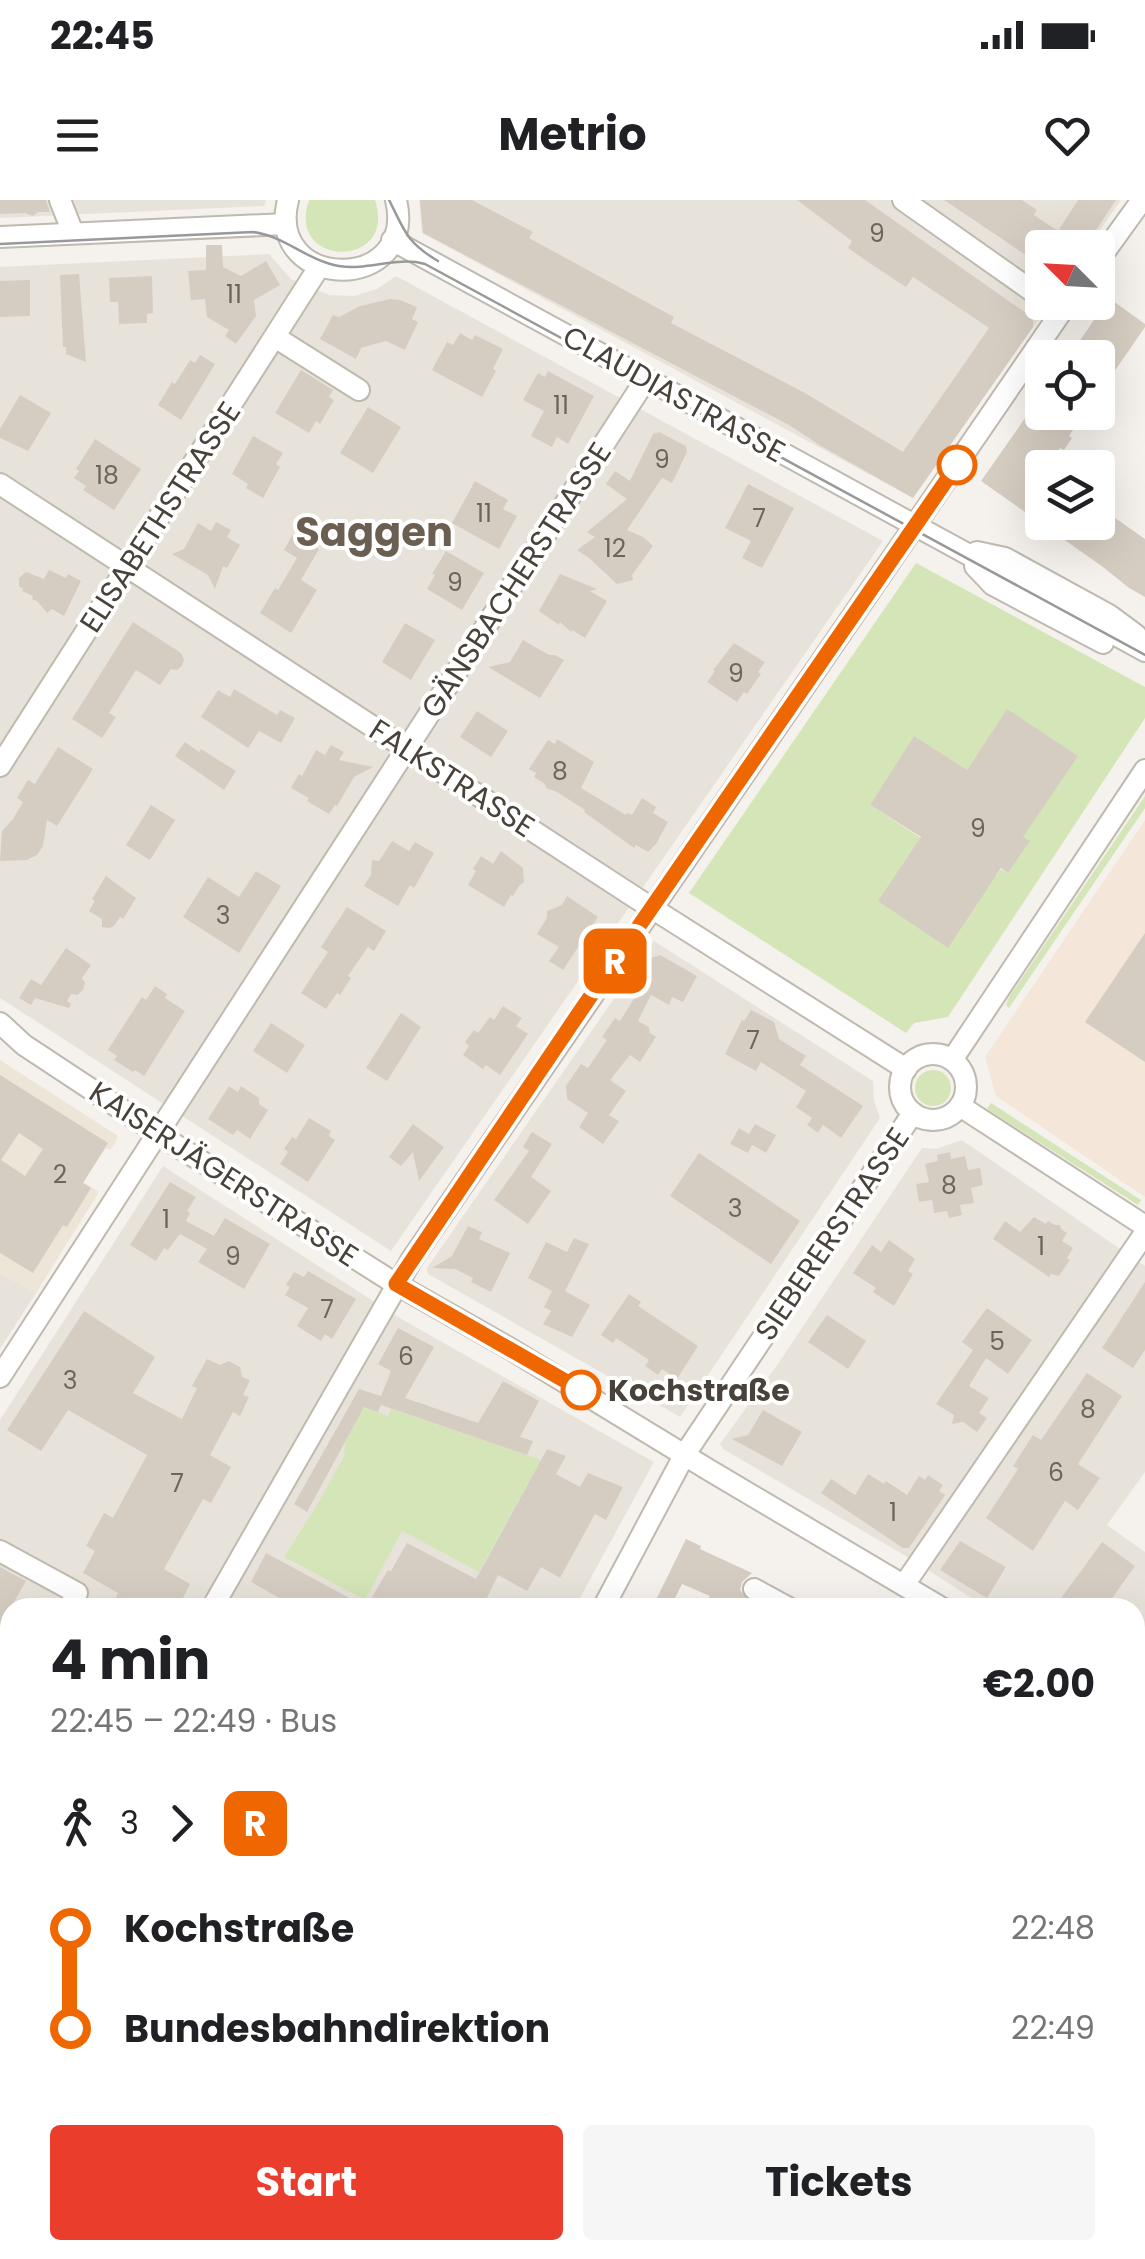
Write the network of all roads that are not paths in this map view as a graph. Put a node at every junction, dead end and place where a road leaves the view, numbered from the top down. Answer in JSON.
{"nodes":[{"id":1,"x":60,"y":200,"type":"edge"},
{"id":2,"x":288,"y":200,"type":"edge"},
{"id":3,"x":396,"y":200,"type":"edge"},
{"id":4,"x":903,"y":200,"type":"edge"},
{"id":5,"x":1142,"y":200,"type":"edge"},
{"id":6,"x":286,"y":224,"type":"junction"},
{"id":7,"x":73,"y":233,"type":"junction"},
{"id":8,"x":0,"y":237,"type":"edge"},
{"id":9,"x":1115,"y":238,"type":"edge"},
{"id":10,"x":392,"y":240,"type":"junction"},
{"id":11,"x":319,"y":267,"type":"junction"},
{"id":12,"x":1025,"y":286,"type":"edge"},
{"id":13,"x":1050,"y":320,"type":"edge"},
{"id":14,"x":275,"y":337,"type":"junction"},
{"id":15,"x":646,"y":379,"type":"junction"},
{"id":16,"x":359,"y":390,"type":"dead end"},
{"id":17,"x":0,"y":484,"type":"edge"},
{"id":18,"x":916,"y":525,"type":"junction"},
{"id":19,"x":956,"y":547,"type":"junction"},
{"id":20,"x":128,"y":566,"type":"junction"},
{"id":21,"x":1145,"y":642,"type":"edge"},
{"id":22,"x":1145,"y":654,"type":"edge"},
{"id":23,"x":407,"y":750,"type":"junction"},
{"id":24,"x":0,"y":766,"type":"edge"},
{"id":25,"x":1145,"y":770,"type":"edge"},
{"id":26,"x":651,"y":908,"type":"junction"},
{"id":27,"x":0,"y":1023,"type":"edge"},
{"id":28,"x":0,"y":1035,"type":"edge"},
{"id":29,"x":24,"y":1045,"type":"junction"},
{"id":30,"x":952,"y":1060,"type":"junction"},
{"id":31,"x":906,"y":1068,"type":"junction"},
{"id":32,"x":960,"y":1106,"type":"junction"},
{"id":33,"x":913,"y":1113,"type":"junction"},
{"id":34,"x":157,"y":1132,"type":"junction"},
{"id":35,"x":1145,"y":1229,"type":"edge"},
{"id":36,"x":396,"y":1284,"type":"junction"},
{"id":37,"x":0,"y":1377,"type":"edge"},
{"id":38,"x":685,"y":1454,"type":"junction"},
{"id":39,"x":0,"y":1552,"type":"edge"},
{"id":40,"x":904,"y":1584,"type":"junction"},
{"id":41,"x":754,"y":1590,"type":"dead end"},
{"id":42,"x":75,"y":1598,"type":"edge"},
{"id":43,"x":218,"y":1598,"type":"edge"},
{"id":44,"x":608,"y":1598,"type":"edge"},
{"id":45,"x":770,"y":1598,"type":"edge"},
{"id":46,"x":926,"y":1598,"type":"edge"}],
"edges":[{"from":1,"to":7,"type":"street"},
{"from":2,"to":6,"type":"street"},
{"from":3,"to":10,"type":"street"},
{"from":4,"to":12,"type":"street"},
{"from":5,"to":9,"type":"street"},
{"from":6,"to":7,"type":"street"},
{"from":6,"to":11,"type":"street"},
{"from":7,"to":8,"type":"street"},
{"from":10,"to":11,"type":"street"},
{"from":10,"to":15,"type":"street","name":"CLAUDIASTRASSE"},
{"from":11,"to":14,"type":"street","name":"ELISABETHSTRASSE"},
{"from":13,"to":18,"type":"street"},
{"from":14,"to":16,"type":"street"},
{"from":14,"to":20,"type":"street","name":"ELISABETHSTRASSE"},
{"from":15,"to":18,"type":"street","name":"CLAUDIASTRASSE"},
{"from":15,"to":23,"type":"street","name":"GÄNSBACHERSTRASSE"},
{"from":17,"to":20,"type":"street","name":"FALKSTRASSE"},
{"from":18,"to":19,"type":"street","name":"CLAUDIASTRASSE"},
{"from":18,"to":26,"type":"street"},
{"from":19,"to":21,"type":"street","name":"CLAUDIASTRASSE"},
{"from":19,"to":22,"type":"street","name":"CLAUDIASTRASSE"},
{"from":20,"to":23,"type":"street","name":"FALKSTRASSE"},
{"from":20,"to":24,"type":"street","name":"ELISABETHSTRASSE"},
{"from":23,"to":26,"type":"street","name":"FALKSTRASSE"},
{"from":23,"to":34,"type":"street","name":"GÄNSBACHERSTRASSE"},
{"from":25,"to":30,"type":"street"},
{"from":26,"to":31,"type":"street","name":"FALKSTRASSE"},
{"from":26,"to":36,"type":"street"},
{"from":27,"to":29,"type":"street","name":"KAISERJÄGERSTRASSE"},
{"from":28,"to":29,"type":"street","name":"KAISERJÄGERSTRASSE"},
{"from":29,"to":34,"type":"street","name":"KAISERJÄGERSTRASSE"},
{"from":30,"to":31,"type":"street"},
{"from":30,"to":32,"type":"street"},
{"from":31,"to":33,"type":"street"},
{"from":32,"to":33,"type":"street"},
{"from":32,"to":35,"type":"street"},
{"from":33,"to":38,"type":"street","name":"SIEBERERSTRASSE"},
{"from":34,"to":36,"type":"street","name":"KAISERJÄGERSTRASSE"},
{"from":34,"to":37,"type":"street","name":"GÄNSBACHERSTRASSE"},
{"from":35,"to":40,"type":"street"},
{"from":36,"to":38,"type":"street","name":"KAISERJÄGERSTRASSE"},
{"from":36,"to":43,"type":"street"},
{"from":38,"to":40,"type":"street","name":"KAISERJÄGERSTRASSE"},
{"from":38,"to":44,"type":"street","name":"SIEBERERSTRASSE"},
{"from":39,"to":42,"type":"street"},
{"from":40,"to":46,"type":"street","name":"KAISERJÄGERSTRASSE"},
{"from":41,"to":45,"type":"street"}]}
